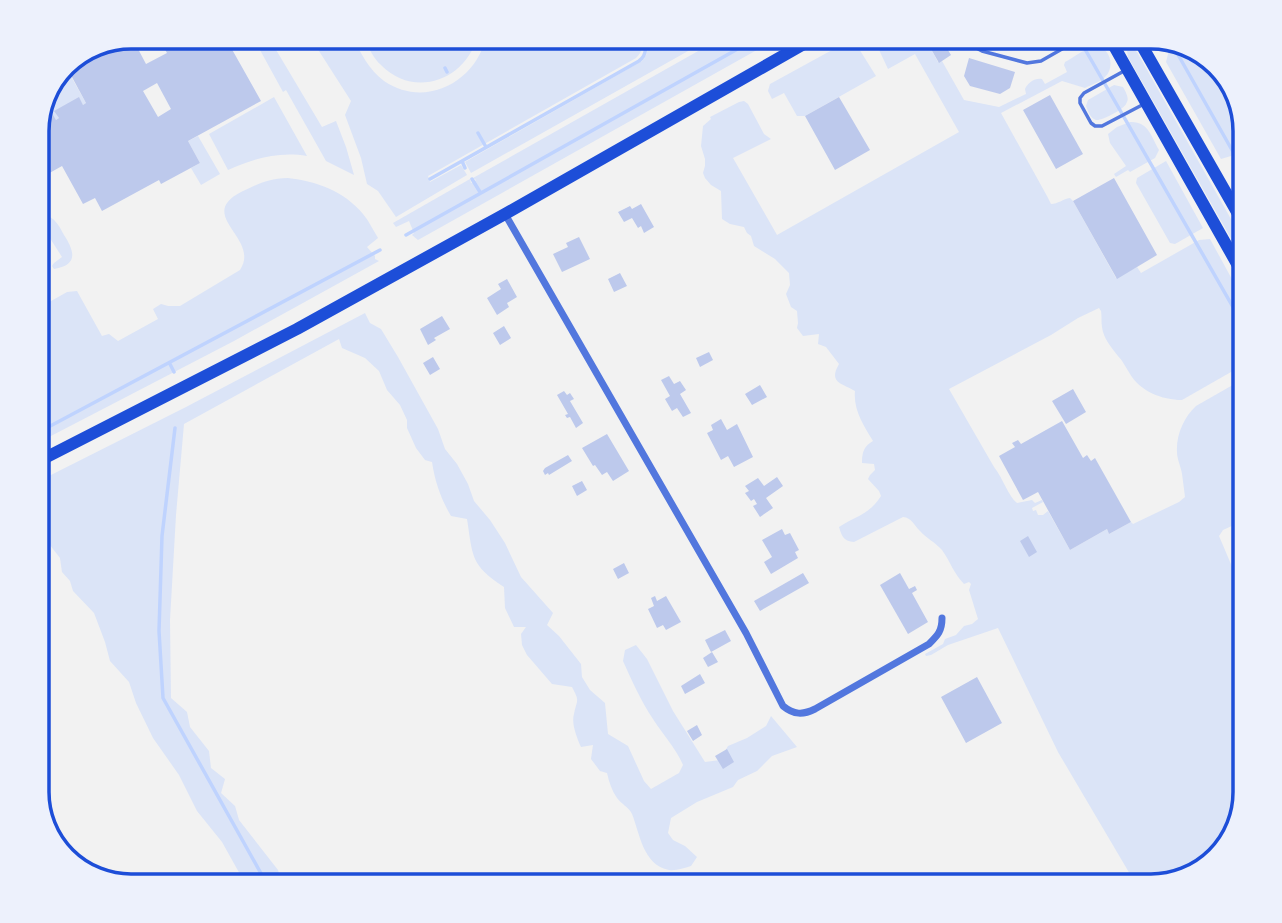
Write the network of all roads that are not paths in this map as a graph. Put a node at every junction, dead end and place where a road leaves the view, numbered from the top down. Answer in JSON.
{"nodes":[{"id":1,"x":795,"y":49,"type":"edge"},
{"id":2,"x":978,"y":49,"type":"edge"},
{"id":3,"x":1062,"y":49,"type":"edge"},
{"id":4,"x":1116,"y":49,"type":"edge"},
{"id":5,"x":1144,"y":49,"type":"edge"},
{"id":6,"x":1127,"y":69,"type":"junction"},
{"id":7,"x":1146,"y":103,"type":"junction"},
{"id":8,"x":1233,"y":205,"type":"edge"},
{"id":9,"x":505,"y":214,"type":"junction"},
{"id":10,"x":1233,"y":257,"type":"edge"},
{"id":11,"x":49,"y":456,"type":"edge"},
{"id":12,"x":942,"y":618,"type":"dead end"}],
"edges":[{"from":1,"to":9,"type":"main road"},
{"from":2,"to":3,"type":"lane"},
{"from":4,"to":6,"type":"main road"},
{"from":5,"to":8,"type":"main road"},
{"from":6,"to":7,"type":"main road"},
{"from":6,"to":7,"type":"lane"},
{"from":7,"to":10,"type":"main road"},
{"from":9,"to":11,"type":"main road"},
{"from":9,"to":12,"type":"street"}]}
